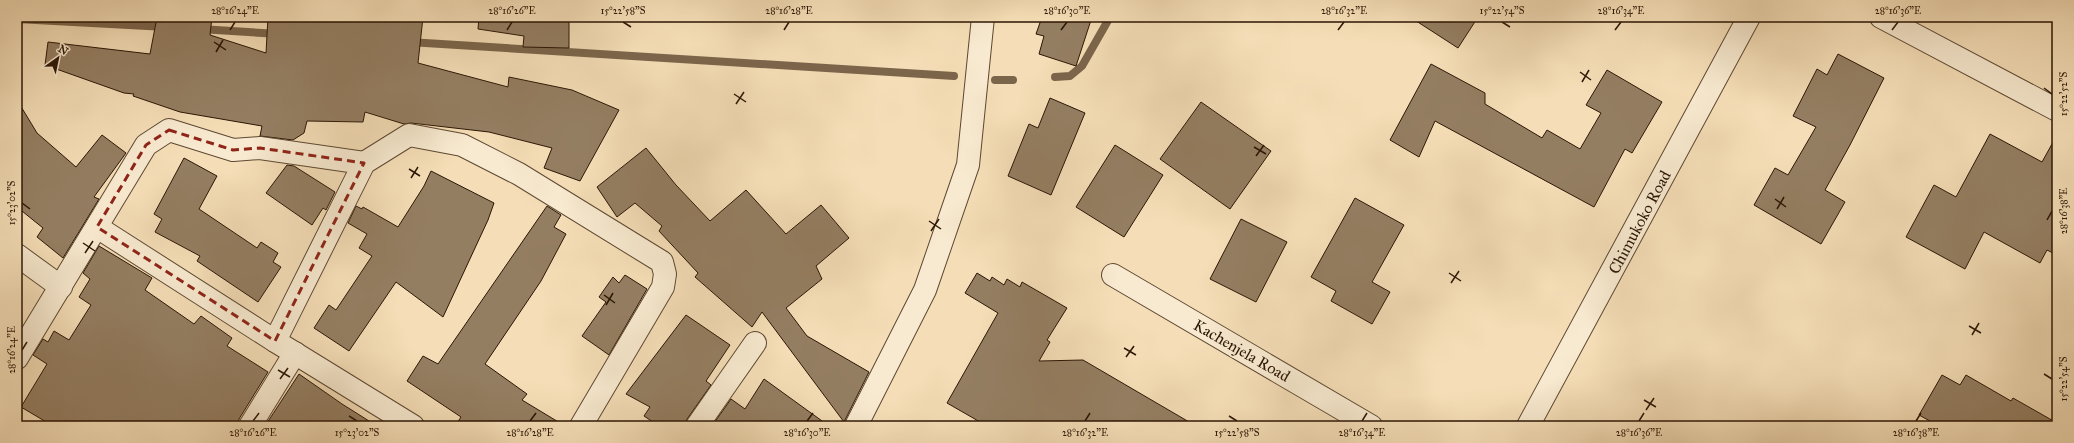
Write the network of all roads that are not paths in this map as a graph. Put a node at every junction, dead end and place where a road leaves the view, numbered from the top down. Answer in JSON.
{"nodes":[{"id":1,"x":982,"y":17,"type":"edge"},
{"id":2,"x":1750,"y":17,"type":"edge"},
{"id":3,"x":1881,"y":17,"type":"edge"},
{"id":4,"x":2057,"y":110,"type":"edge"},
{"id":5,"x":364,"y":163,"type":"junction"},
{"id":6,"x":97,"y":227,"type":"junction"},
{"id":7,"x":17,"y":254,"type":"edge"},
{"id":8,"x":1112,"y":274,"type":"dead end"},
{"id":9,"x":62,"y":287,"type":"junction"},
{"id":10,"x":275,"y":341,"type":"junction"},
{"id":11,"x":755,"y":343,"type":"dead end"},
{"id":12,"x":295,"y":353,"type":"junction"},
{"id":13,"x":17,"y":358,"type":"edge"},
{"id":14,"x":250,"y":426,"type":"edge"},
{"id":15,"x":413,"y":426,"type":"edge"},
{"id":16,"x":580,"y":426,"type":"edge"},
{"id":17,"x":697,"y":426,"type":"edge"},
{"id":18,"x":856,"y":426,"type":"edge"},
{"id":19,"x":1371,"y":426,"type":"edge"},
{"id":20,"x":1528,"y":426,"type":"edge"}],
"edges":[{"from":1,"to":18,"type":"street"},
{"from":2,"to":20,"type":"street","name":"Chimukoko Road"},
{"from":3,"to":4,"type":"street"},
{"from":5,"to":6,"type":"street"},
{"from":5,"to":10,"type":"street"},
{"from":5,"to":16,"type":"street"},
{"from":6,"to":9,"type":"street"},
{"from":6,"to":10,"type":"street"},
{"from":7,"to":9,"type":"street"},
{"from":8,"to":19,"type":"street","name":"Kachenjela Road"},
{"from":9,"to":13,"type":"street"},
{"from":10,"to":12,"type":"street"},
{"from":11,"to":17,"type":"street"},
{"from":12,"to":14,"type":"street"},
{"from":12,"to":15,"type":"street"}]}
